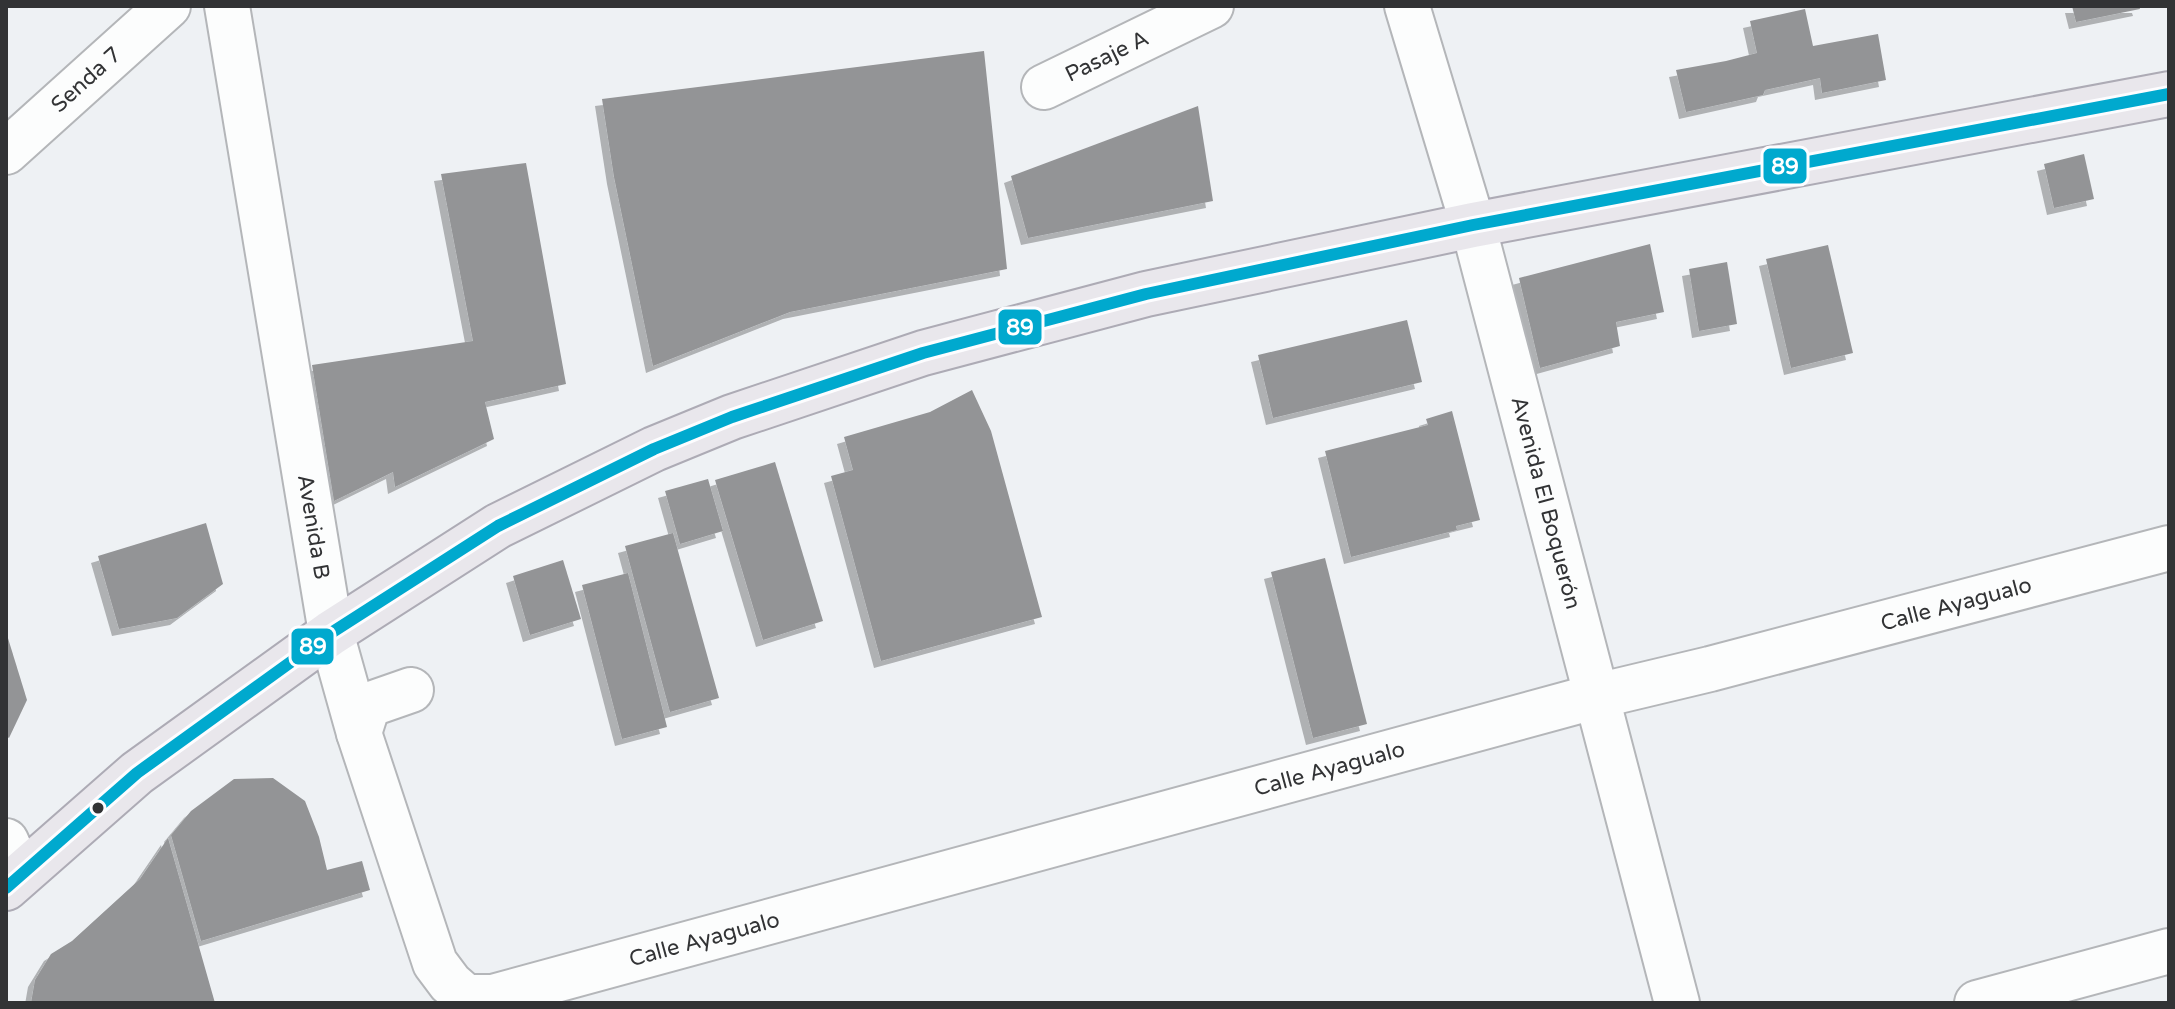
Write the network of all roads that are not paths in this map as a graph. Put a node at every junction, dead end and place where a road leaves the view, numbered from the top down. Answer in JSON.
{"nodes":[{"id":1,"x":168,"y":6,"type":"edge"},
{"id":2,"x":227,"y":6,"type":"edge"},
{"id":3,"x":1211,"y":6,"type":"edge"},
{"id":4,"x":1407,"y":6,"type":"edge"},
{"id":5,"x":1044,"y":87,"type":"dead end"},
{"id":6,"x":2169,"y":94,"type":"edge"},
{"id":7,"x":6,"y":152,"type":"edge"},
{"id":8,"x":1473,"y":225,"type":"junction"},
{"id":9,"x":2169,"y":548,"type":"edge"},
{"id":10,"x":331,"y":633,"type":"junction"},
{"id":11,"x":411,"y":690,"type":"dead end"},
{"id":12,"x":1597,"y":696,"type":"junction"},
{"id":13,"x":359,"y":733,"type":"junction"},
{"id":14,"x":11,"y":867,"type":"edge"},
{"id":15,"x":2169,"y":951,"type":"edge"},
{"id":16,"x":493,"y":997,"type":"joint"},
{"id":17,"x":1677,"y":1003,"type":"edge"},
{"id":18,"x":1977,"y":1003,"type":"edge"}],
"edges":[{"from":1,"to":7,"type":"street","name":"Senda 7"},
{"from":2,"to":10,"type":"street","name":"Avenida B"},
{"from":3,"to":5,"type":"street","name":"Pasaje A"},
{"from":4,"to":8,"type":"street","name":"Avenida El Boquerón"},
{"from":6,"to":8,"type":"main road"},
{"from":8,"to":10,"type":"main road"},
{"from":8,"to":12,"type":"street","name":"Avenida El Boquerón"},
{"from":9,"to":12,"type":"street","name":"Calle Ayagualo"},
{"from":10,"to":13,"type":"street","name":"Avenida B"},
{"from":10,"to":14,"type":"main road"},
{"from":11,"to":13,"type":"street"},
{"from":12,"to":16,"type":"street","name":"Calle Ayagualo"},
{"from":12,"to":17,"type":"street","name":"Avenida El Boquerón"},
{"from":13,"to":16,"type":"street","name":"Avenida B"},
{"from":15,"to":18,"type":"street"}]}
